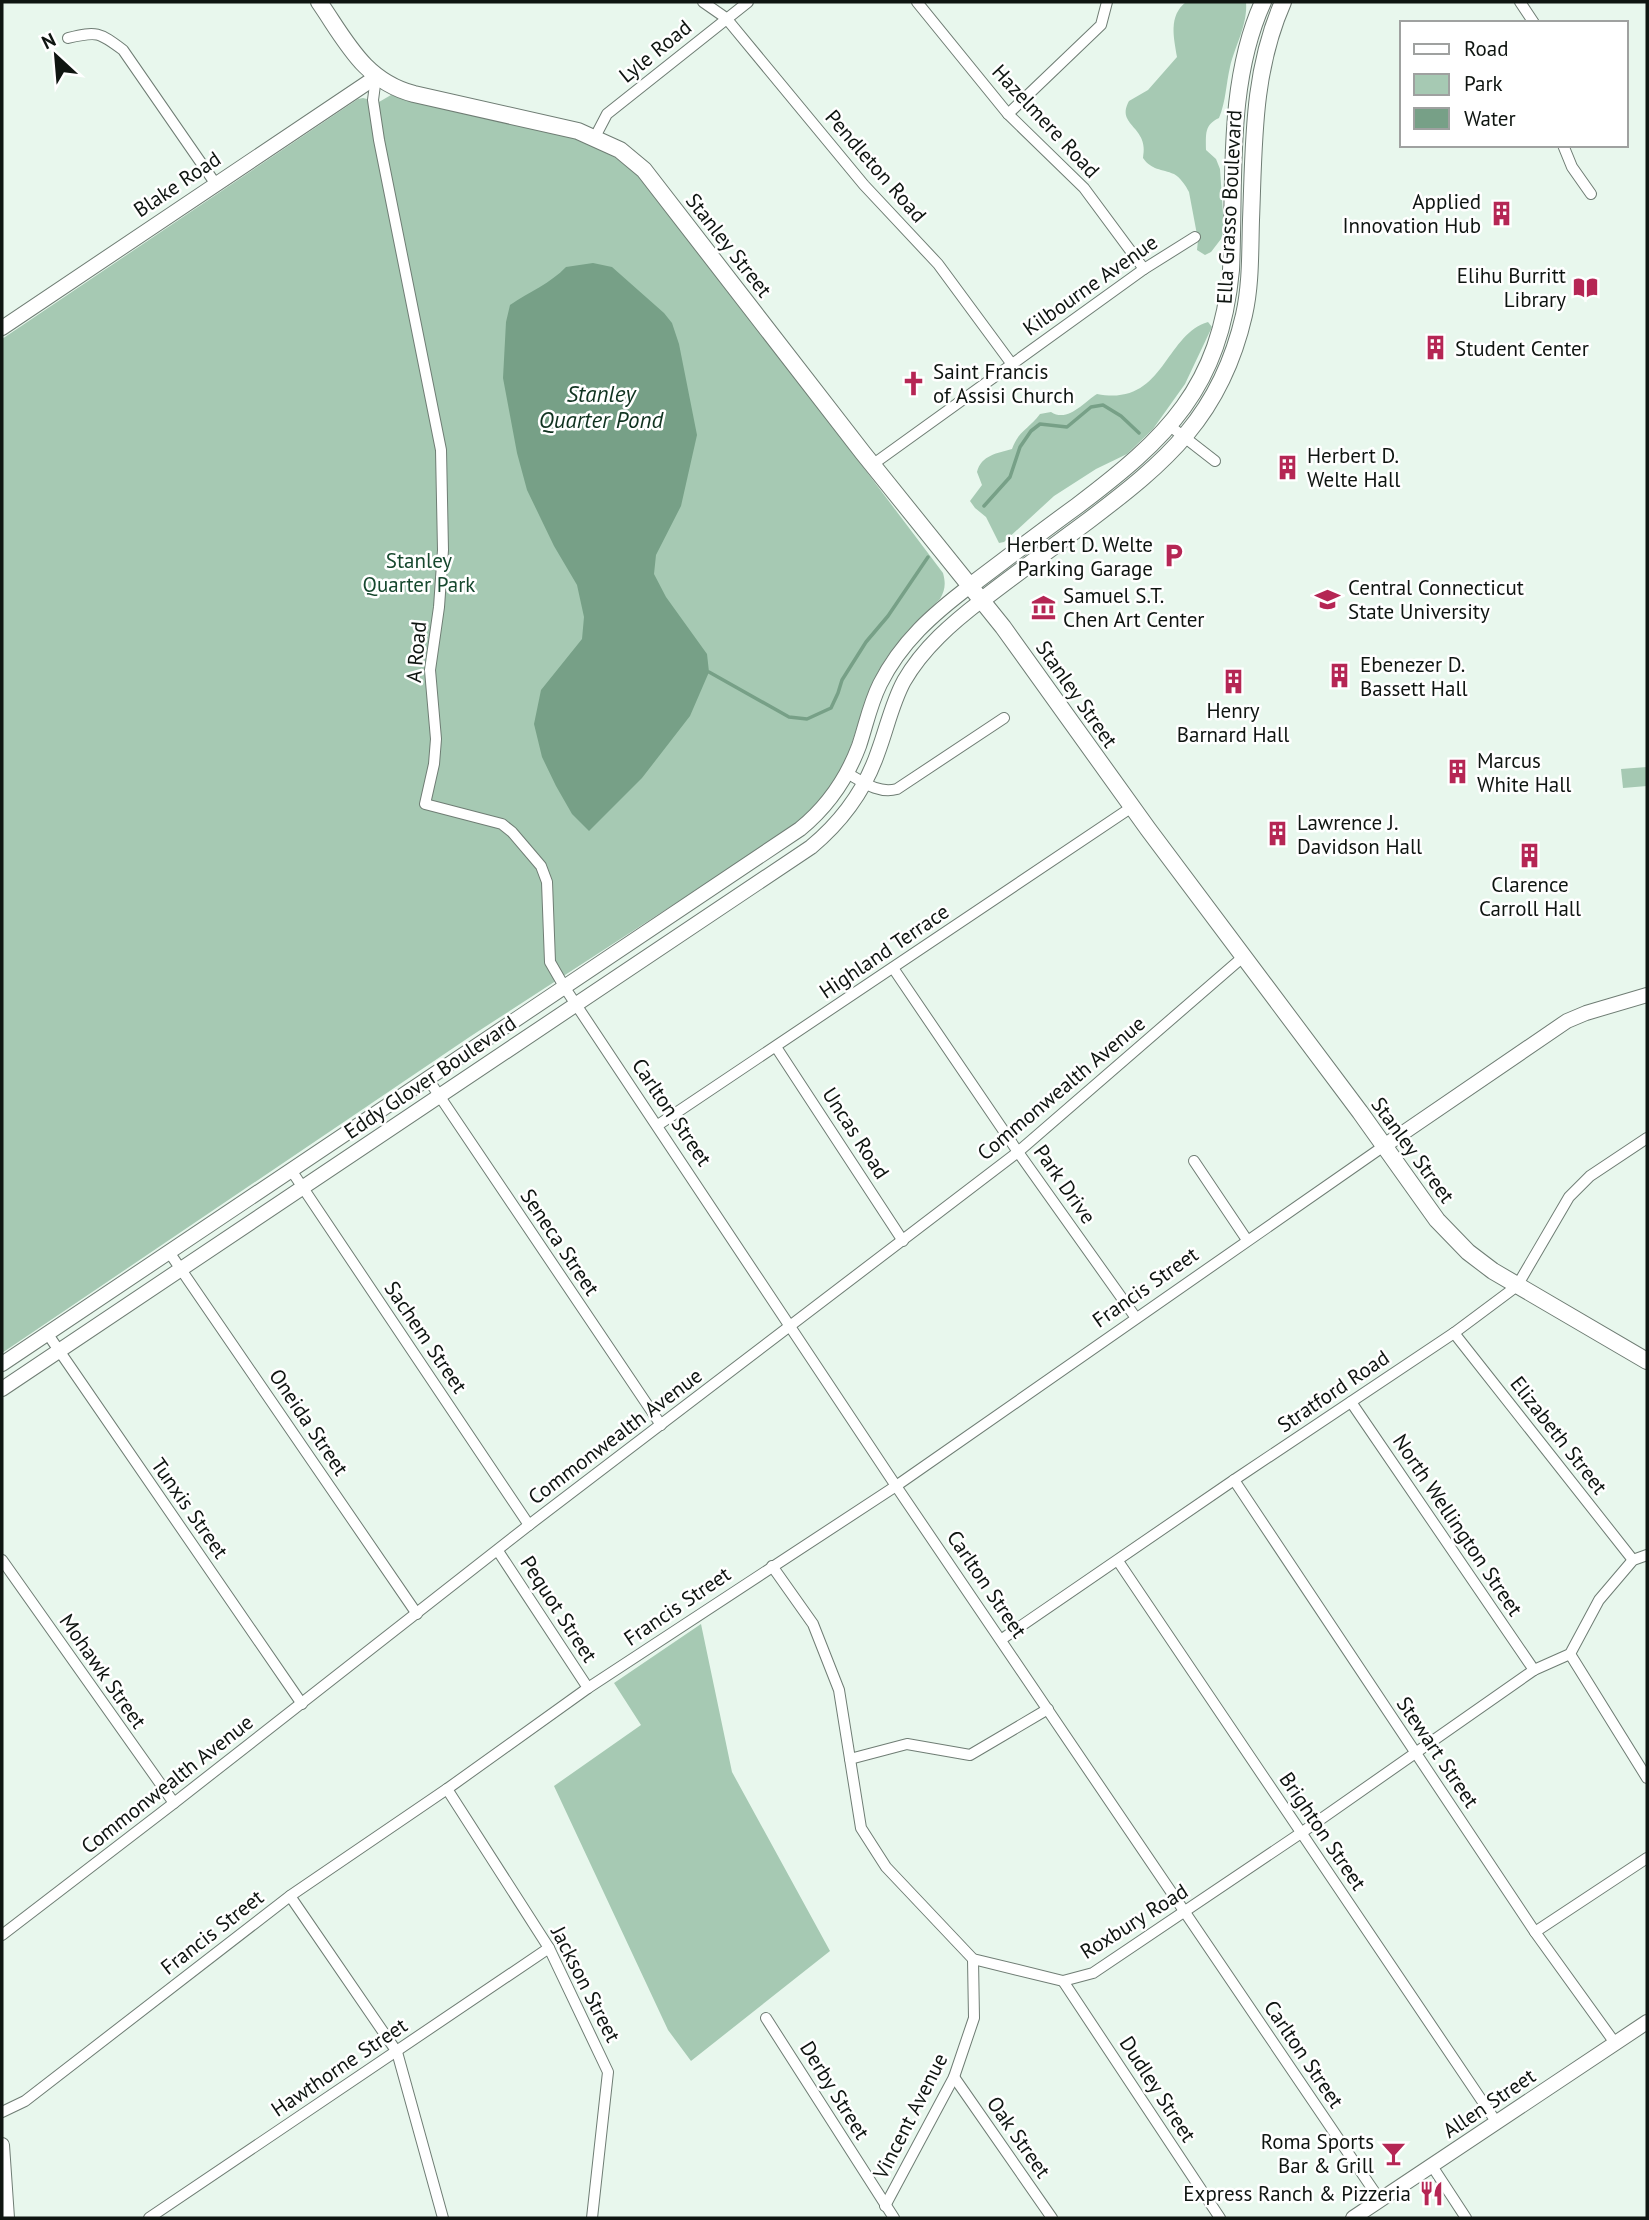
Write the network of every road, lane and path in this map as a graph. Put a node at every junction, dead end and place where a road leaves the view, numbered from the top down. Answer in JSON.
{"nodes":[{"id":1,"x":319,"y":2,"type":"edge"},
{"id":2,"x":703,"y":2,"type":"edge"},
{"id":3,"x":748,"y":2,"type":"edge"},
{"id":4,"x":918,"y":2,"type":"edge"},
{"id":5,"x":1107,"y":2,"type":"edge"},
{"id":6,"x":1263,"y":2,"type":"edge"},
{"id":7,"x":1283,"y":2,"type":"edge"},
{"id":8,"x":1520,"y":2,"type":"edge"},
{"id":9,"x":726,"y":18,"type":"junction"},
{"id":10,"x":1533,"y":21,"type":"edge"},
{"id":11,"x":68,"y":38,"type":"dead end"},
{"id":12,"x":376,"y":77,"type":"junction"},
{"id":13,"x":1008,"y":114,"type":"junction"},
{"id":14,"x":595,"y":137,"type":"junction"},
{"id":15,"x":1564,"y":147,"type":"edge"},
{"id":16,"x":215,"y":183,"type":"junction"},
{"id":17,"x":1591,"y":194,"type":"dead end"},
{"id":18,"x":1233,"y":218,"type":"junction"},
{"id":19,"x":1252,"y":218,"type":"junction"},
{"id":20,"x":1195,"y":237,"type":"dead end"},
{"id":21,"x":1144,"y":269,"type":"junction"},
{"id":22,"x":2,"y":328,"type":"edge"},
{"id":23,"x":1011,"y":363,"type":"junction"},
{"id":24,"x":1170,"y":426,"type":"junction"},
{"id":25,"x":1185,"y":438,"type":"junction"},
{"id":26,"x":1215,"y":461,"type":"dead end"},
{"id":27,"x":873,"y":465,"type":"junction"},
{"id":28,"x":970,"y":586,"type":"junction"},
{"id":29,"x":982,"y":600,"type":"junction"},
{"id":30,"x":1004,"y":718,"type":"dead end"},
{"id":31,"x":847,"y":773,"type":"junction"},
{"id":32,"x":865,"y":783,"type":"junction"},
{"id":33,"x":1132,"y":807,"type":"junction"},
{"id":34,"x":719,"y":885,"type":"junction"},
{"id":35,"x":730,"y":902,"type":"junction"},
{"id":36,"x":1242,"y":957,"type":"junction"},
{"id":37,"x":893,"y":968,"type":"junction"},
{"id":38,"x":565,"y":988,"type":"junction"},
{"id":39,"x":1647,"y":995,"type":"edge"},
{"id":40,"x":576,"y":1005,"type":"junction"},
{"id":41,"x":776,"y":1047,"type":"junction"},
{"id":42,"x":428,"y":1079,"type":"junction"},
{"id":43,"x":439,"y":1097,"type":"junction"},
{"id":44,"x":658,"y":1125,"type":"junction"},
{"id":45,"x":1647,"y":1138,"type":"edge"},
{"id":46,"x":1384,"y":1146,"type":"junction"},
{"id":47,"x":1018,"y":1152,"type":"junction"},
{"id":48,"x":1194,"y":1161,"type":"dead end"},
{"id":49,"x":291,"y":1170,"type":"junction"},
{"id":50,"x":303,"y":1188,"type":"junction"},
{"id":51,"x":1247,"y":1240,"type":"junction"},
{"id":52,"x":903,"y":1241,"type":"junction"},
{"id":53,"x":169,"y":1252,"type":"junction"},
{"id":54,"x":181,"y":1269,"type":"junction"},
{"id":55,"x":1517,"y":1286,"type":"junction"},
{"id":56,"x":1136,"y":1318,"type":"junction"},
{"id":57,"x":792,"y":1326,"type":"junction"},
{"id":58,"x":47,"y":1333,"type":"junction"},
{"id":59,"x":1454,"y":1333,"type":"junction"},
{"id":60,"x":59,"y":1350,"type":"junction"},
{"id":61,"x":1647,"y":1362,"type":"edge"},
{"id":62,"x":2,"y":1364,"type":"edge"},
{"id":63,"x":2,"y":1389,"type":"edge"},
{"id":64,"x":1351,"y":1402,"type":"junction"},
{"id":65,"x":661,"y":1425,"type":"junction"},
{"id":66,"x":1234,"y":1480,"type":"junction"},
{"id":67,"x":896,"y":1486,"type":"junction"},
{"id":68,"x":529,"y":1525,"type":"junction"},
{"id":69,"x":498,"y":1551,"type":"junction"},
{"id":70,"x":1647,"y":1555,"type":"edge"},
{"id":71,"x":2,"y":1560,"type":"edge"},
{"id":72,"x":1633,"y":1560,"type":"junction"},
{"id":73,"x":1118,"y":1561,"type":"junction"},
{"id":74,"x":772,"y":1566,"type":"junction"},
{"id":75,"x":417,"y":1614,"type":"junction"},
{"id":76,"x":1002,"y":1639,"type":"junction"},
{"id":77,"x":1570,"y":1654,"type":"junction"},
{"id":78,"x":1534,"y":1670,"type":"junction"},
{"id":79,"x":588,"y":1688,"type":"junction"},
{"id":80,"x":302,"y":1704,"type":"junction"},
{"id":81,"x":1048,"y":1709,"type":"junction"},
{"id":82,"x":1416,"y":1754,"type":"junction"},
{"id":83,"x":850,"y":1759,"type":"junction"},
{"id":84,"x":1647,"y":1779,"type":"edge"},
{"id":85,"x":447,"y":1789,"type":"junction"},
{"id":86,"x":174,"y":1803,"type":"junction"},
{"id":87,"x":1301,"y":1833,"type":"junction"},
{"id":88,"x":1647,"y":1858,"type":"edge"},
{"id":89,"x":290,"y":1896,"type":"junction"},
{"id":90,"x":1185,"y":1912,"type":"junction"},
{"id":91,"x":1535,"y":1932,"type":"junction"},
{"id":92,"x":2,"y":1935,"type":"edge"},
{"id":93,"x":549,"y":1948,"type":"junction"},
{"id":94,"x":973,"y":1959,"type":"junction"},
{"id":95,"x":1063,"y":1980,"type":"junction"},
{"id":96,"x":766,"y":2018,"type":"dead end"},
{"id":97,"x":1647,"y":2022,"type":"edge"},
{"id":98,"x":1615,"y":2043,"type":"junction"},
{"id":99,"x":397,"y":2052,"type":"junction"},
{"id":100,"x":954,"y":2077,"type":"junction"},
{"id":101,"x":2,"y":2112,"type":"edge"},
{"id":102,"x":1497,"y":2123,"type":"junction"},
{"id":103,"x":2,"y":2145,"type":"edge"},
{"id":104,"x":1432,"y":2166,"type":"junction"},
{"id":105,"x":1380,"y":2200,"type":"junction"},
{"id":106,"x":885,"y":2206,"type":"junction"},
{"id":107,"x":7,"y":2218,"type":"edge"},
{"id":108,"x":149,"y":2218,"type":"edge"},
{"id":109,"x":443,"y":2218,"type":"edge"},
{"id":110,"x":592,"y":2218,"type":"edge"},
{"id":111,"x":894,"y":2218,"type":"edge"},
{"id":112,"x":1052,"y":2218,"type":"edge"},
{"id":113,"x":1220,"y":2218,"type":"edge"},
{"id":114,"x":1353,"y":2218,"type":"edge"},
{"id":115,"x":1466,"y":2218,"type":"edge"}],
"edges":[{"from":1,"to":12,"type":"main road","name":"Stanley Street"},
{"from":2,"to":9,"type":"street","name":"Pendleton Road"},
{"from":3,"to":9,"type":"street","name":"Lyle Road"},
{"from":4,"to":13,"type":"street","name":"Hazelmere Road"},
{"from":5,"to":13,"type":"street"},
{"from":6,"to":18,"type":"main road","name":"Ella Grasso Boulevard"},
{"from":7,"to":19,"type":"main road","name":"Ella Grasso Boulevard"},
{"from":8,"to":10,"type":"street"},
{"from":9,"to":14,"type":"street","name":"Lyle Road"},
{"from":9,"to":23,"type":"street","name":"Pendleton Road"},
{"from":11,"to":16,"type":"street"},
{"from":12,"to":14,"type":"main road","name":"Stanley Street"},
{"from":12,"to":16,"type":"street","name":"Blake Road"},
{"from":12,"to":38,"type":"street","name":"A Road"},
{"from":13,"to":21,"type":"street","name":"Hazelmere Road"},
{"from":14,"to":27,"type":"main road","name":"Stanley Street"},
{"from":15,"to":17,"type":"street"},
{"from":16,"to":22,"type":"street","name":"Blake Road"},
{"from":18,"to":19,"type":"main road"},
{"from":18,"to":24,"type":"main road","name":"Ella Grasso Boulevard"},
{"from":19,"to":25,"type":"main road","name":"Ella Grasso Boulevard"},
{"from":20,"to":21,"type":"street","name":"Kilbourne Avenue"},
{"from":21,"to":23,"type":"street","name":"Kilbourne Avenue"},
{"from":23,"to":27,"type":"street","name":"Kilbourne Avenue"},
{"from":24,"to":25,"type":"street"},
{"from":24,"to":28,"type":"main road","name":"Ella Grasso Boulevard"},
{"from":25,"to":26,"type":"street"},
{"from":25,"to":29,"type":"main road","name":"Ella Grasso Boulevard"},
{"from":27,"to":28,"type":"main road","name":"Stanley Street"},
{"from":28,"to":29,"type":"main road","name":"Stanley Street"},
{"from":28,"to":31,"type":"street","name":"Eddy Glover Boulevard"},
{"from":29,"to":32,"type":"street","name":"Eddy Glover Boulevard"},
{"from":29,"to":33,"type":"main road","name":"Stanley Street"},
{"from":30,"to":32,"type":"street"},
{"from":31,"to":32,"type":"street"},
{"from":31,"to":34,"type":"street","name":"Eddy Glover Boulevard"},
{"from":32,"to":35,"type":"street","name":"Eddy Glover Boulevard"},
{"from":33,"to":36,"type":"main road","name":"Stanley Street"},
{"from":33,"to":37,"type":"street","name":"Highland Terrace"},
{"from":34,"to":35,"type":"street"},
{"from":34,"to":38,"type":"street","name":"Eddy Glover Boulevard"},
{"from":35,"to":40,"type":"street","name":"Eddy Glover Boulevard"},
{"from":36,"to":46,"type":"main road","name":"Stanley Street"},
{"from":36,"to":47,"type":"street","name":"Commonwealth Avenue"},
{"from":37,"to":41,"type":"street","name":"Highland Terrace"},
{"from":37,"to":47,"type":"street","name":"Park Drive"},
{"from":38,"to":40,"type":"street","name":"Carlton Street"},
{"from":38,"to":42,"type":"street","name":"Eddy Glover Boulevard"},
{"from":39,"to":46,"type":"street"},
{"from":40,"to":43,"type":"street","name":"Eddy Glover Boulevard"},
{"from":40,"to":44,"type":"street","name":"Carlton Street"},
{"from":41,"to":44,"type":"street","name":"Highland Terrace"},
{"from":41,"to":52,"type":"street","name":"Uncas Road"},
{"from":42,"to":43,"type":"street","name":"Seneca Street"},
{"from":42,"to":49,"type":"street","name":"Eddy Glover Boulevard"},
{"from":43,"to":50,"type":"street","name":"Eddy Glover Boulevard"},
{"from":43,"to":65,"type":"street","name":"Seneca Street"},
{"from":44,"to":57,"type":"street","name":"Carlton Street"},
{"from":45,"to":55,"type":"street","name":"Stratford Road"},
{"from":46,"to":51,"type":"street","name":"Francis Street"},
{"from":46,"to":55,"type":"main road","name":"Stanley Street"},
{"from":47,"to":52,"type":"street","name":"Commonwealth Avenue"},
{"from":47,"to":56,"type":"street","name":"Park Drive"},
{"from":48,"to":51,"type":"street"},
{"from":49,"to":50,"type":"street","name":"Sachem Street"},
{"from":49,"to":53,"type":"street","name":"Eddy Glover Boulevard"},
{"from":50,"to":54,"type":"street","name":"Eddy Glover Boulevard"},
{"from":50,"to":68,"type":"street","name":"Sachem Street"},
{"from":51,"to":56,"type":"street","name":"Francis Street"},
{"from":52,"to":57,"type":"street","name":"Commonwealth Avenue"},
{"from":53,"to":54,"type":"street","name":"Oneida Street"},
{"from":53,"to":58,"type":"street","name":"Eddy Glover Boulevard"},
{"from":54,"to":60,"type":"street","name":"Eddy Glover Boulevard"},
{"from":54,"to":75,"type":"street","name":"Oneida Street"},
{"from":55,"to":59,"type":"street","name":"Stratford Road"},
{"from":55,"to":61,"type":"main road","name":"Stanley Street"},
{"from":56,"to":67,"type":"street","name":"Francis Street"},
{"from":57,"to":65,"type":"street","name":"Commonwealth Avenue"},
{"from":57,"to":67,"type":"street","name":"Carlton Street"},
{"from":58,"to":60,"type":"street","name":"Tunxis Street"},
{"from":58,"to":62,"type":"street","name":"Eddy Glover Boulevard"},
{"from":59,"to":64,"type":"street","name":"Stratford Road"},
{"from":59,"to":72,"type":"street","name":"Elizabeth Street"},
{"from":60,"to":63,"type":"street","name":"Eddy Glover Boulevard"},
{"from":60,"to":80,"type":"street","name":"Tunxis Street"},
{"from":64,"to":66,"type":"street","name":"Stratford Road"},
{"from":64,"to":78,"type":"street","name":"North Wellington Street"},
{"from":65,"to":68,"type":"street","name":"Commonwealth Avenue"},
{"from":66,"to":73,"type":"street","name":"Stratford Road"},
{"from":66,"to":82,"type":"street","name":"Stewart Street"},
{"from":67,"to":74,"type":"street","name":"Francis Street"},
{"from":67,"to":76,"type":"street","name":"Carlton Street"},
{"from":68,"to":69,"type":"street","name":"Commonwealth Avenue"},
{"from":69,"to":75,"type":"street","name":"Commonwealth Avenue"},
{"from":69,"to":79,"type":"street","name":"Pequot Street"},
{"from":70,"to":72,"type":"street"},
{"from":71,"to":86,"type":"street","name":"Mohawk Street"},
{"from":72,"to":77,"type":"street"},
{"from":73,"to":76,"type":"street","name":"Stratford Road"},
{"from":73,"to":87,"type":"street","name":"Brighton Street"},
{"from":74,"to":79,"type":"street","name":"Francis Street"},
{"from":74,"to":83,"type":"street"},
{"from":75,"to":80,"type":"street","name":"Commonwealth Avenue"},
{"from":76,"to":81,"type":"street","name":"Carlton Street"},
{"from":77,"to":78,"type":"street","name":"Roxbury Road"},
{"from":77,"to":84,"type":"street"},
{"from":78,"to":82,"type":"street","name":"Roxbury Road"},
{"from":79,"to":85,"type":"street","name":"Francis Street"},
{"from":80,"to":86,"type":"street","name":"Commonwealth Avenue"},
{"from":81,"to":83,"type":"street"},
{"from":81,"to":90,"type":"street","name":"Carlton Street"},
{"from":82,"to":87,"type":"street","name":"Roxbury Road"},
{"from":82,"to":91,"type":"street","name":"Stewart Street"},
{"from":83,"to":94,"type":"street"},
{"from":85,"to":89,"type":"street","name":"Francis Street"},
{"from":85,"to":93,"type":"street","name":"Jackson Street"},
{"from":86,"to":92,"type":"street","name":"Commonwealth Avenue"},
{"from":87,"to":90,"type":"street","name":"Roxbury Road"},
{"from":87,"to":102,"type":"street","name":"Brighton Street"},
{"from":88,"to":91,"type":"street"},
{"from":89,"to":99,"type":"street"},
{"from":89,"to":101,"type":"street","name":"Francis Street"},
{"from":90,"to":95,"type":"street","name":"Roxbury Road"},
{"from":90,"to":105,"type":"street","name":"Carlton Street"},
{"from":91,"to":98,"type":"street","name":"Stewart Street"},
{"from":93,"to":99,"type":"street","name":"Hawthorne Street"},
{"from":93,"to":110,"type":"street","name":"Jackson Street"},
{"from":94,"to":95,"type":"street","name":"Roxbury Road"},
{"from":94,"to":100,"type":"street","name":"Vincent Avenue"},
{"from":95,"to":113,"type":"street","name":"Dudley Street"},
{"from":96,"to":106,"type":"street","name":"Derby Street"},
{"from":97,"to":98,"type":"street","name":"Allen Street"},
{"from":98,"to":102,"type":"street","name":"Allen Street"},
{"from":99,"to":108,"type":"street","name":"Hawthorne Street"},
{"from":99,"to":109,"type":"street"},
{"from":100,"to":106,"type":"street","name":"Vincent Avenue"},
{"from":100,"to":112,"type":"street","name":"Oak Street"},
{"from":102,"to":104,"type":"street","name":"Allen Street"},
{"from":103,"to":107,"type":"street"},
{"from":104,"to":105,"type":"street","name":"Allen Street"},
{"from":104,"to":115,"type":"street"},
{"from":105,"to":114,"type":"street","name":"Allen Street"},
{"from":106,"to":111,"type":"street","name":"Derby Street"}]}
